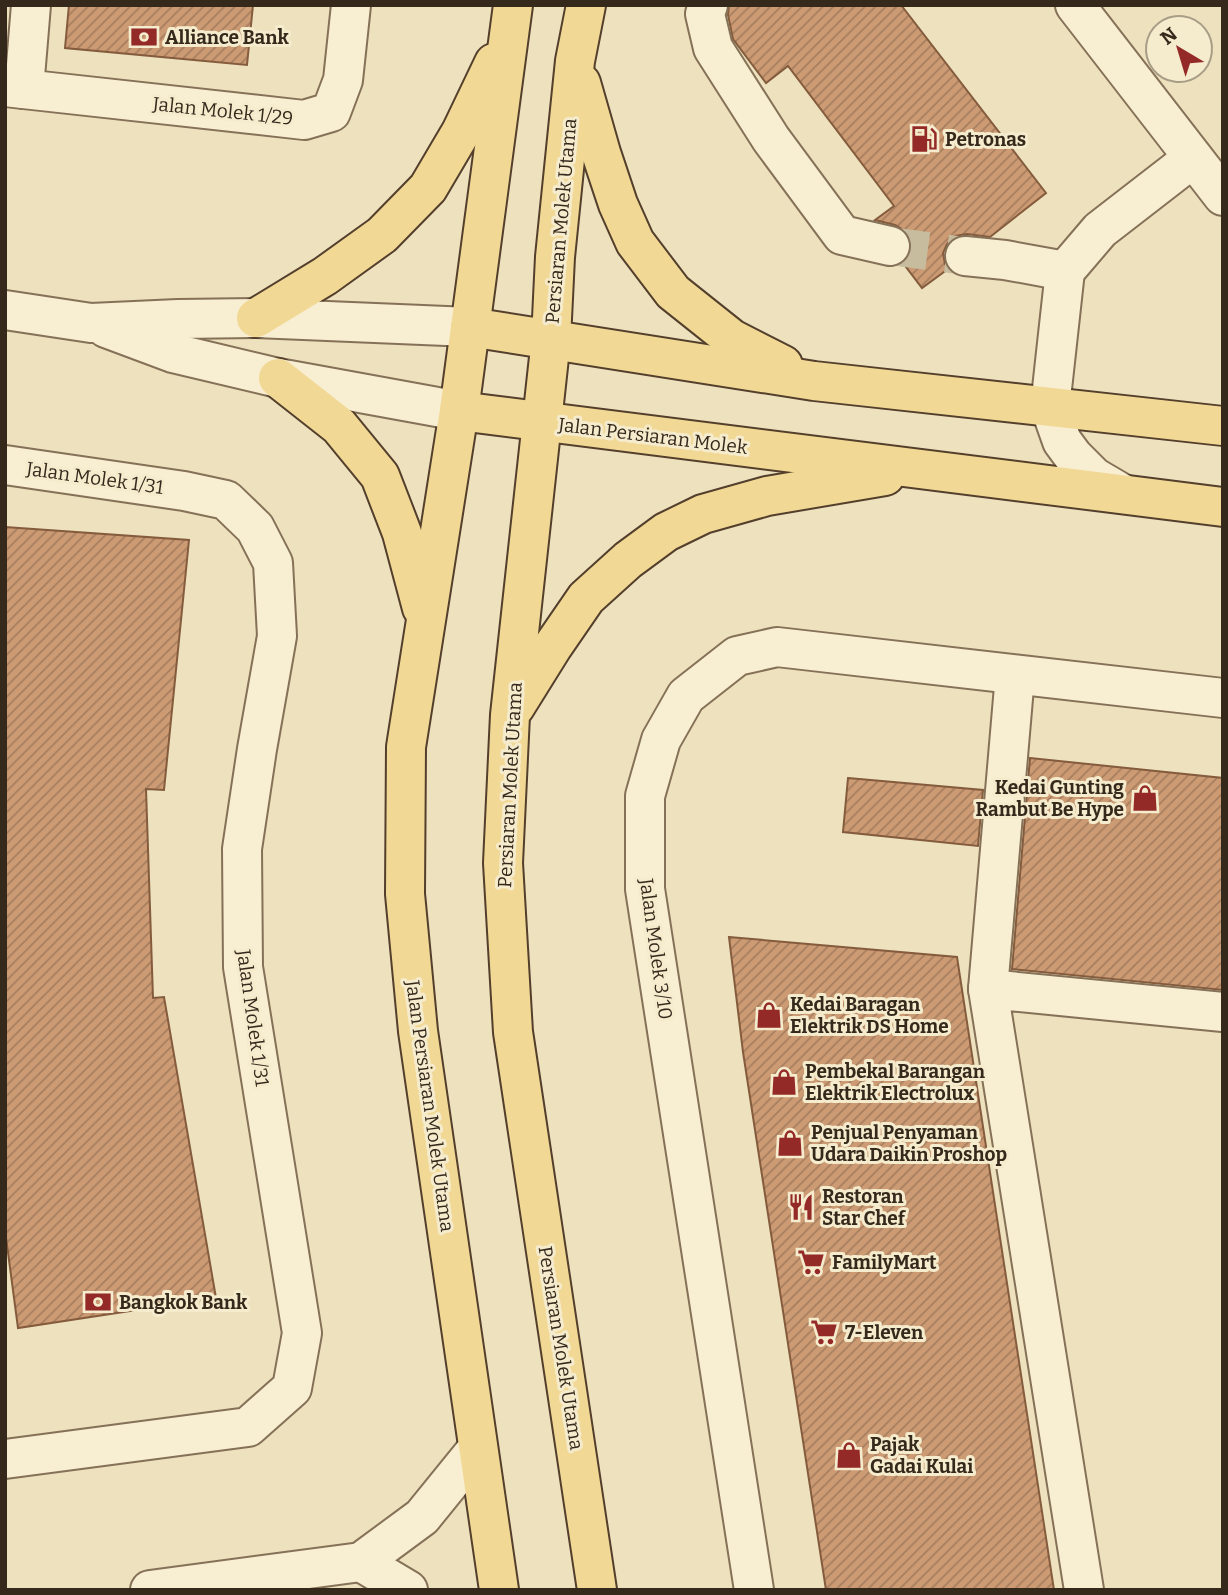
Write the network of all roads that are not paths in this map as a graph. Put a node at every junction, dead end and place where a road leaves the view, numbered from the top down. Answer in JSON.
{"nodes":[{"id":1,"x":31,"y":5,"type":"edge"},
{"id":2,"x":351,"y":5,"type":"edge"},
{"id":3,"x":586,"y":5,"type":"edge"},
{"id":4,"x":708,"y":5,"type":"edge"},
{"id":5,"x":1075,"y":5,"type":"edge"},
{"id":6,"x":511,"y":17,"type":"edge"},
{"id":7,"x":575,"y":61,"type":"junction"},
{"id":8,"x":15,"y":88,"type":"edge"},
{"id":9,"x":1193,"y":158,"type":"junction"},
{"id":10,"x":1223,"y":196,"type":"edge"},
{"id":11,"x":890,"y":246,"type":"tunnel mouth"},
{"id":12,"x":965,"y":256,"type":"tunnel mouth"},
{"id":13,"x":1065,"y":271,"type":"junction"},
{"id":14,"x":5,"y":310,"type":"edge"},
{"id":15,"x":256,"y":318,"type":"junction"},
{"id":16,"x":91,"y":323,"type":"junction"},
{"id":17,"x":470,"y":327,"type":"junction"},
{"id":18,"x":551,"y":339,"type":"junction"},
{"id":19,"x":278,"y":377,"type":"junction"},
{"id":20,"x":814,"y":381,"type":"junction"},
{"id":21,"x":1050,"y":407,"type":"junction"},
{"id":22,"x":459,"y":411,"type":"junction"},
{"id":23,"x":542,"y":422,"type":"junction"},
{"id":24,"x":1223,"y":426,"type":"edge"},
{"id":25,"x":5,"y":465,"type":"edge"},
{"id":26,"x":925,"y":469,"type":"junction"},
{"id":27,"x":1123,"y":494,"type":"junction"},
{"id":28,"x":1223,"y":507,"type":"edge"},
{"id":29,"x":425,"y":620,"type":"junction"},
{"id":30,"x":1015,"y":675,"type":"junction"},
{"id":31,"x":1223,"y":698,"type":"edge"},
{"id":32,"x":510,"y":715,"type":"junction"},
{"id":33,"x":988,"y":989,"type":"junction"},
{"id":34,"x":1223,"y":1012,"type":"edge"},
{"id":35,"x":478,"y":1448,"type":"junction"},
{"id":36,"x":6,"y":1452,"type":"edge"},
{"id":37,"x":361,"y":1562,"type":"junction"},
{"id":38,"x":150,"y":1590,"type":"edge"},
{"id":39,"x":408,"y":1590,"type":"edge"},
{"id":40,"x":499,"y":1590,"type":"edge"},
{"id":41,"x":597,"y":1590,"type":"edge"},
{"id":42,"x":754,"y":1590,"type":"edge"},
{"id":43,"x":1084,"y":1590,"type":"edge"}],
"edges":[{"from":1,"to":8,"type":"street"},
{"from":2,"to":8,"type":"street","name":"Jalan Molek 1/29"},
{"from":3,"to":7,"type":"main road"},
{"from":4,"to":11,"type":"street"},
{"from":5,"to":9,"type":"street"},
{"from":6,"to":15,"type":"main road"},
{"from":6,"to":17,"type":"main road"},
{"from":7,"to":18,"type":"main road","name":"Persiaran Molek Utama"},
{"from":7,"to":20,"type":"main road"},
{"from":9,"to":10,"type":"street"},
{"from":9,"to":13,"type":"street"},
{"from":12,"to":13,"type":"street"},
{"from":13,"to":21,"type":"street"},
{"from":14,"to":16,"type":"street","name":"Jalan Persiaran Molek"},
{"from":15,"to":16,"type":"street","name":"Jalan Persiaran Molek"},
{"from":15,"to":17,"type":"street","name":"Jalan Persiaran Molek"},
{"from":16,"to":19,"type":"street","name":"Jalan Persiaran Molek"},
{"from":17,"to":18,"type":"main road","name":"Jalan Persiaran Molek"},
{"from":17,"to":22,"type":"main road"},
{"from":18,"to":20,"type":"main road","name":"Jalan Persiaran Molek"},
{"from":18,"to":23,"type":"main road","name":"Persiaran Molek Utama"},
{"from":19,"to":22,"type":"street","name":"Jalan Persiaran Molek"},
{"from":19,"to":29,"type":"main road"},
{"from":20,"to":21,"type":"main road","name":"Jalan Persiaran Molek"},
{"from":21,"to":24,"type":"main road","name":"Jalan Persiaran Molek"},
{"from":21,"to":27,"type":"street"},
{"from":22,"to":23,"type":"main road","name":"Jalan Persiaran Molek"},
{"from":22,"to":29,"type":"main road"},
{"from":23,"to":26,"type":"main road","name":"Jalan Persiaran Molek"},
{"from":23,"to":32,"type":"main road","name":"Persiaran Molek Utama"},
{"from":25,"to":36,"type":"street","name":"Jalan Molek 1/31"},
{"from":26,"to":27,"type":"main road","name":"Jalan Persiaran Molek"},
{"from":26,"to":32,"type":"main road"},
{"from":27,"to":28,"type":"main road","name":"Jalan Persiaran Molek"},
{"from":29,"to":35,"type":"main road","name":"Jalan Persiaran Molek Utama"},
{"from":30,"to":31,"type":"street","name":"Jalan Molek 3/10"},
{"from":30,"to":33,"type":"street"},
{"from":30,"to":42,"type":"street","name":"Jalan Molek 3/10"},
{"from":32,"to":41,"type":"main road","name":"Persiaran Molek Utama"},
{"from":33,"to":34,"type":"street"},
{"from":33,"to":43,"type":"street"},
{"from":35,"to":37,"type":"street"},
{"from":35,"to":40,"type":"main road","name":"Jalan Persiaran Molek Utama"},
{"from":37,"to":38,"type":"street"},
{"from":37,"to":39,"type":"street"}]}
